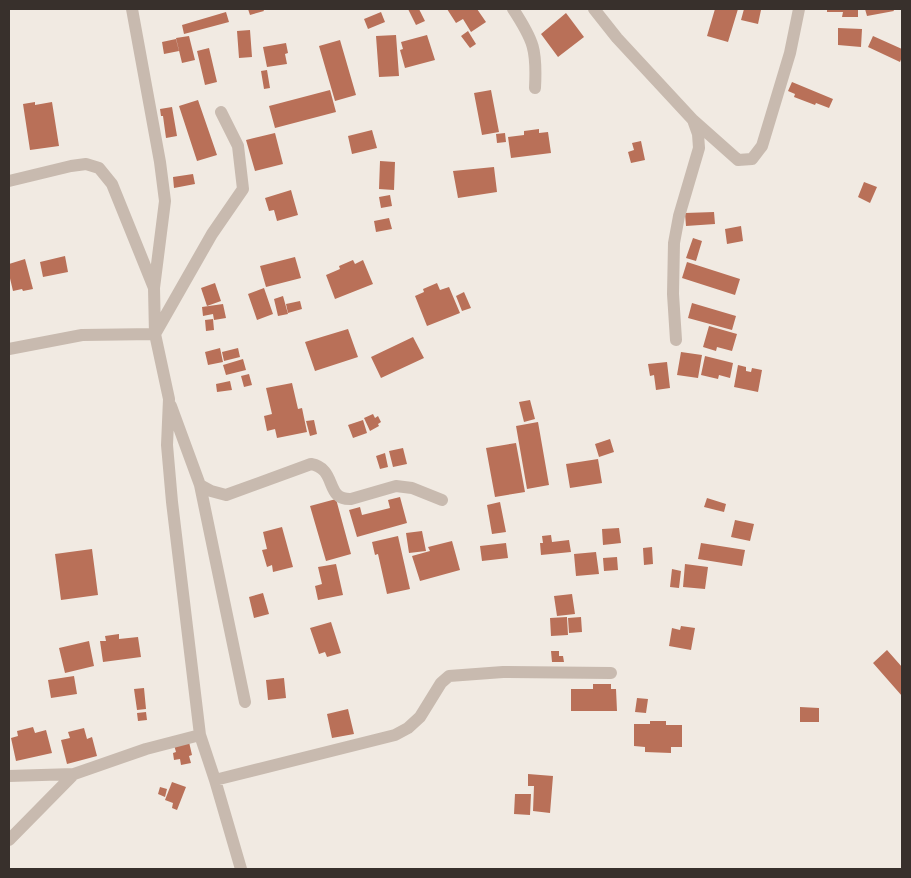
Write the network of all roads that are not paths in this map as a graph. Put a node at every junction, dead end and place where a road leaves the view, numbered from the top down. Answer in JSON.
{"nodes":[{"id":1,"x":132,"y":9,"type":"edge"},
{"id":2,"x":514,"y":9,"type":"edge"},
{"id":3,"x":594,"y":9,"type":"edge"},
{"id":4,"x":799,"y":9,"type":"edge"},
{"id":5,"x":535,"y":88,"type":"dead end"},
{"id":6,"x":221,"y":112,"type":"dead end"},
{"id":7,"x":693,"y":120,"type":"junction"},
{"id":8,"x":9,"y":181,"type":"edge"},
{"id":9,"x":154,"y":288,"type":"junction"},
{"id":10,"x":155,"y":334,"type":"junction"},
{"id":11,"x":676,"y":340,"type":"dead end"},
{"id":12,"x":9,"y":349,"type":"edge"},
{"id":13,"x":169,"y":399,"type":"junction"},
{"id":14,"x":200,"y":485,"type":"junction"},
{"id":15,"x":442,"y":500,"type":"dead end"},
{"id":16,"x":611,"y":673,"type":"dead end"},
{"id":17,"x":245,"y":702,"type":"dead end"},
{"id":18,"x":200,"y":735,"type":"junction"},
{"id":19,"x":74,"y":774,"type":"junction"},
{"id":20,"x":9,"y":776,"type":"edge"},
{"id":21,"x":215,"y":780,"type":"junction"},
{"id":22,"x":9,"y":840,"type":"edge"},
{"id":23,"x":241,"y":869,"type":"edge"}],
"edges":[{"from":1,"to":9,"type":"street"},
{"from":2,"to":5,"type":"street"},
{"from":3,"to":7,"type":"street"},
{"from":4,"to":7,"type":"street"},
{"from":6,"to":10,"type":"street"},
{"from":7,"to":11,"type":"street"},
{"from":8,"to":9,"type":"street"},
{"from":9,"to":10,"type":"street"},
{"from":10,"to":12,"type":"street"},
{"from":10,"to":13,"type":"street"},
{"from":13,"to":14,"type":"street"},
{"from":13,"to":18,"type":"street"},
{"from":14,"to":15,"type":"street"},
{"from":14,"to":17,"type":"street"},
{"from":16,"to":21,"type":"street"},
{"from":18,"to":19,"type":"street"},
{"from":18,"to":21,"type":"street"},
{"from":19,"to":20,"type":"street"},
{"from":19,"to":22,"type":"street"},
{"from":21,"to":23,"type":"street"}]}
